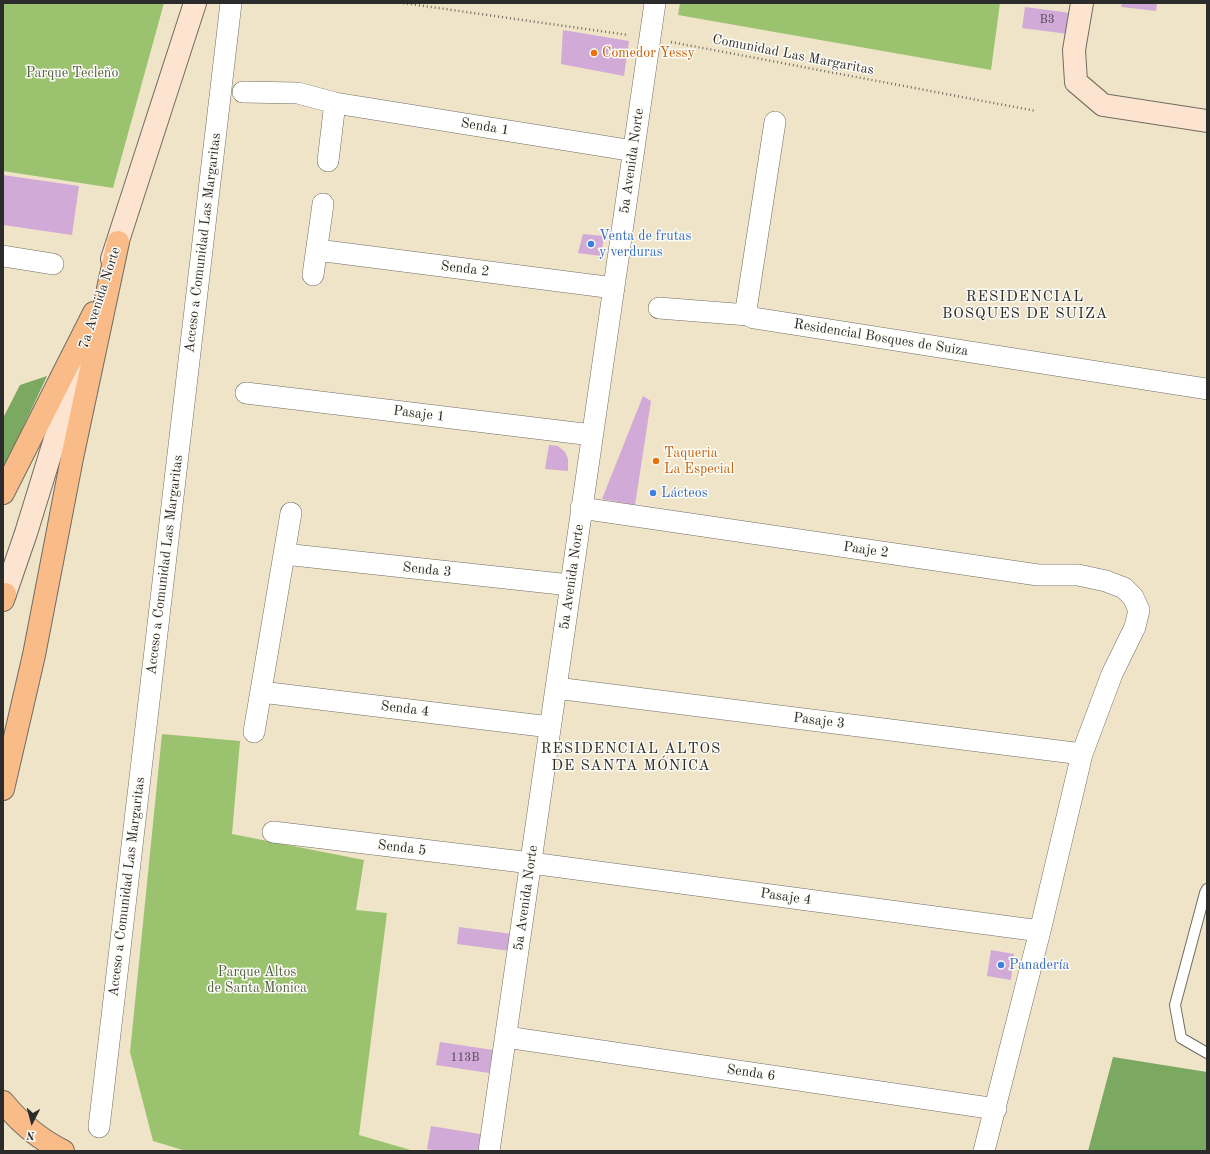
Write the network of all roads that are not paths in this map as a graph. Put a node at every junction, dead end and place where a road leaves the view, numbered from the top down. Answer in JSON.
{"nodes":[{"id":1,"x":195,"y":3,"type":"edge"},
{"id":2,"x":231,"y":3,"type":"edge"},
{"id":3,"x":655,"y":3,"type":"edge"},
{"id":4,"x":1082,"y":3,"type":"edge"},
{"id":5,"x":243,"y":92,"type":"dead end"},
{"id":6,"x":335,"y":103,"type":"junction"},
{"id":7,"x":1207,"y":121,"type":"edge"},
{"id":8,"x":775,"y":122,"type":"dead end"},
{"id":9,"x":634,"y":151,"type":"junction"},
{"id":10,"x":328,"y":161,"type":"dead end"},
{"id":11,"x":323,"y":204,"type":"dead end"},
{"id":12,"x":118,"y":242,"type":"junction"},
{"id":13,"x":317,"y":250,"type":"junction"},
{"id":14,"x":3,"y":256,"type":"edge"},
{"id":15,"x":53,"y":264,"type":"dead end"},
{"id":16,"x":314,"y":275,"type":"dead end"},
{"id":17,"x":614,"y":288,"type":"junction"},
{"id":18,"x":659,"y":308,"type":"dead end"},
{"id":19,"x":94,"y":313,"type":"junction"},
{"id":20,"x":748,"y":315,"type":"junction"},
{"id":21,"x":1207,"y":389,"type":"edge"},
{"id":22,"x":246,"y":394,"type":"dead end"},
{"id":23,"x":592,"y":435,"type":"junction"},
{"id":24,"x":3,"y":493,"type":"edge"},
{"id":25,"x":581,"y":508,"type":"junction"},
{"id":26,"x":291,"y":513,"type":"dead end"},
{"id":27,"x":284,"y":554,"type":"junction"},
{"id":28,"x":570,"y":585,"type":"junction"},
{"id":29,"x":4,"y":597,"type":"edge"},
{"id":30,"x":556,"y":688,"type":"junction"},
{"id":31,"x":260,"y":692,"type":"junction"},
{"id":32,"x":550,"y":727,"type":"junction"},
{"id":33,"x":254,"y":732,"type":"dead end"},
{"id":34,"x":1082,"y":754,"type":"junction"},
{"id":35,"x":3,"y":789,"type":"edge"},
{"id":36,"x":273,"y":832,"type":"dead end"},
{"id":37,"x":531,"y":863,"type":"junction"},
{"id":38,"x":1207,"y":888,"type":"edge"},
{"id":39,"x":1040,"y":931,"type":"junction"},
{"id":40,"x":506,"y":1037,"type":"junction"},
{"id":41,"x":1207,"y":1053,"type":"edge"},
{"id":42,"x":3,"y":1102,"type":"edge"},
{"id":43,"x":996,"y":1109,"type":"junction"},
{"id":44,"x":99,"y":1127,"type":"dead end"},
{"id":45,"x":63,"y":1151,"type":"edge"},
{"id":46,"x":490,"y":1151,"type":"edge"},
{"id":47,"x":984,"y":1151,"type":"edge"}],
"edges":[{"from":1,"to":12,"type":"main road","name":"7a Avenida Norte"},
{"from":2,"to":44,"type":"street","name":"Acceso a Comunidad Las Margaritas"},
{"from":3,"to":9,"type":"street","name":"5a Avenida Norte"},
{"from":4,"to":7,"type":"main road"},
{"from":5,"to":6,"type":"street","name":"Senda 1"},
{"from":6,"to":9,"type":"street","name":"Senda 1"},
{"from":6,"to":10,"type":"street"},
{"from":8,"to":20,"type":"street"},
{"from":9,"to":17,"type":"street","name":"5a Avenida Norte"},
{"from":11,"to":13,"type":"street"},
{"from":12,"to":19,"type":"main road","name":"7a Avenida Norte"},
{"from":12,"to":35,"type":"highway"},
{"from":13,"to":16,"type":"street"},
{"from":13,"to":17,"type":"street","name":"Senda 2"},
{"from":14,"to":15,"type":"street"},
{"from":17,"to":23,"type":"street","name":"5a Avenida Norte"},
{"from":18,"to":20,"type":"street","name":"Residencial Bosques de Suiza"},
{"from":19,"to":24,"type":"highway"},
{"from":19,"to":29,"type":"main road","name":"7a Avenida Norte"},
{"from":20,"to":21,"type":"street","name":"Residencial Bosques de Suiza"},
{"from":22,"to":23,"type":"street","name":"Pasaje 1"},
{"from":23,"to":25,"type":"street","name":"5a Avenida Norte"},
{"from":25,"to":28,"type":"street","name":"5a Avenida Norte"},
{"from":25,"to":34,"type":"street","name":"Paaje 2"},
{"from":26,"to":27,"type":"street"},
{"from":27,"to":28,"type":"street","name":"Senda 3"},
{"from":27,"to":31,"type":"street"},
{"from":28,"to":30,"type":"street","name":"5a Avenida Norte"},
{"from":30,"to":32,"type":"street","name":"5a Avenida Norte"},
{"from":30,"to":34,"type":"street","name":"Pasaje 3"},
{"from":31,"to":32,"type":"street","name":"Senda 4"},
{"from":31,"to":33,"type":"street"},
{"from":32,"to":37,"type":"street","name":"5a Avenida Norte"},
{"from":34,"to":39,"type":"street"},
{"from":36,"to":37,"type":"street","name":"Senda 5"},
{"from":37,"to":39,"type":"street","name":"Pasaje 4"},
{"from":37,"to":40,"type":"street","name":"5a Avenida Norte"},
{"from":38,"to":41,"type":"lane"},
{"from":39,"to":43,"type":"street"},
{"from":40,"to":43,"type":"street","name":"Senda 6"},
{"from":40,"to":46,"type":"street","name":"5a Avenida Norte"},
{"from":42,"to":45,"type":"highway"},
{"from":43,"to":47,"type":"street"}]}
